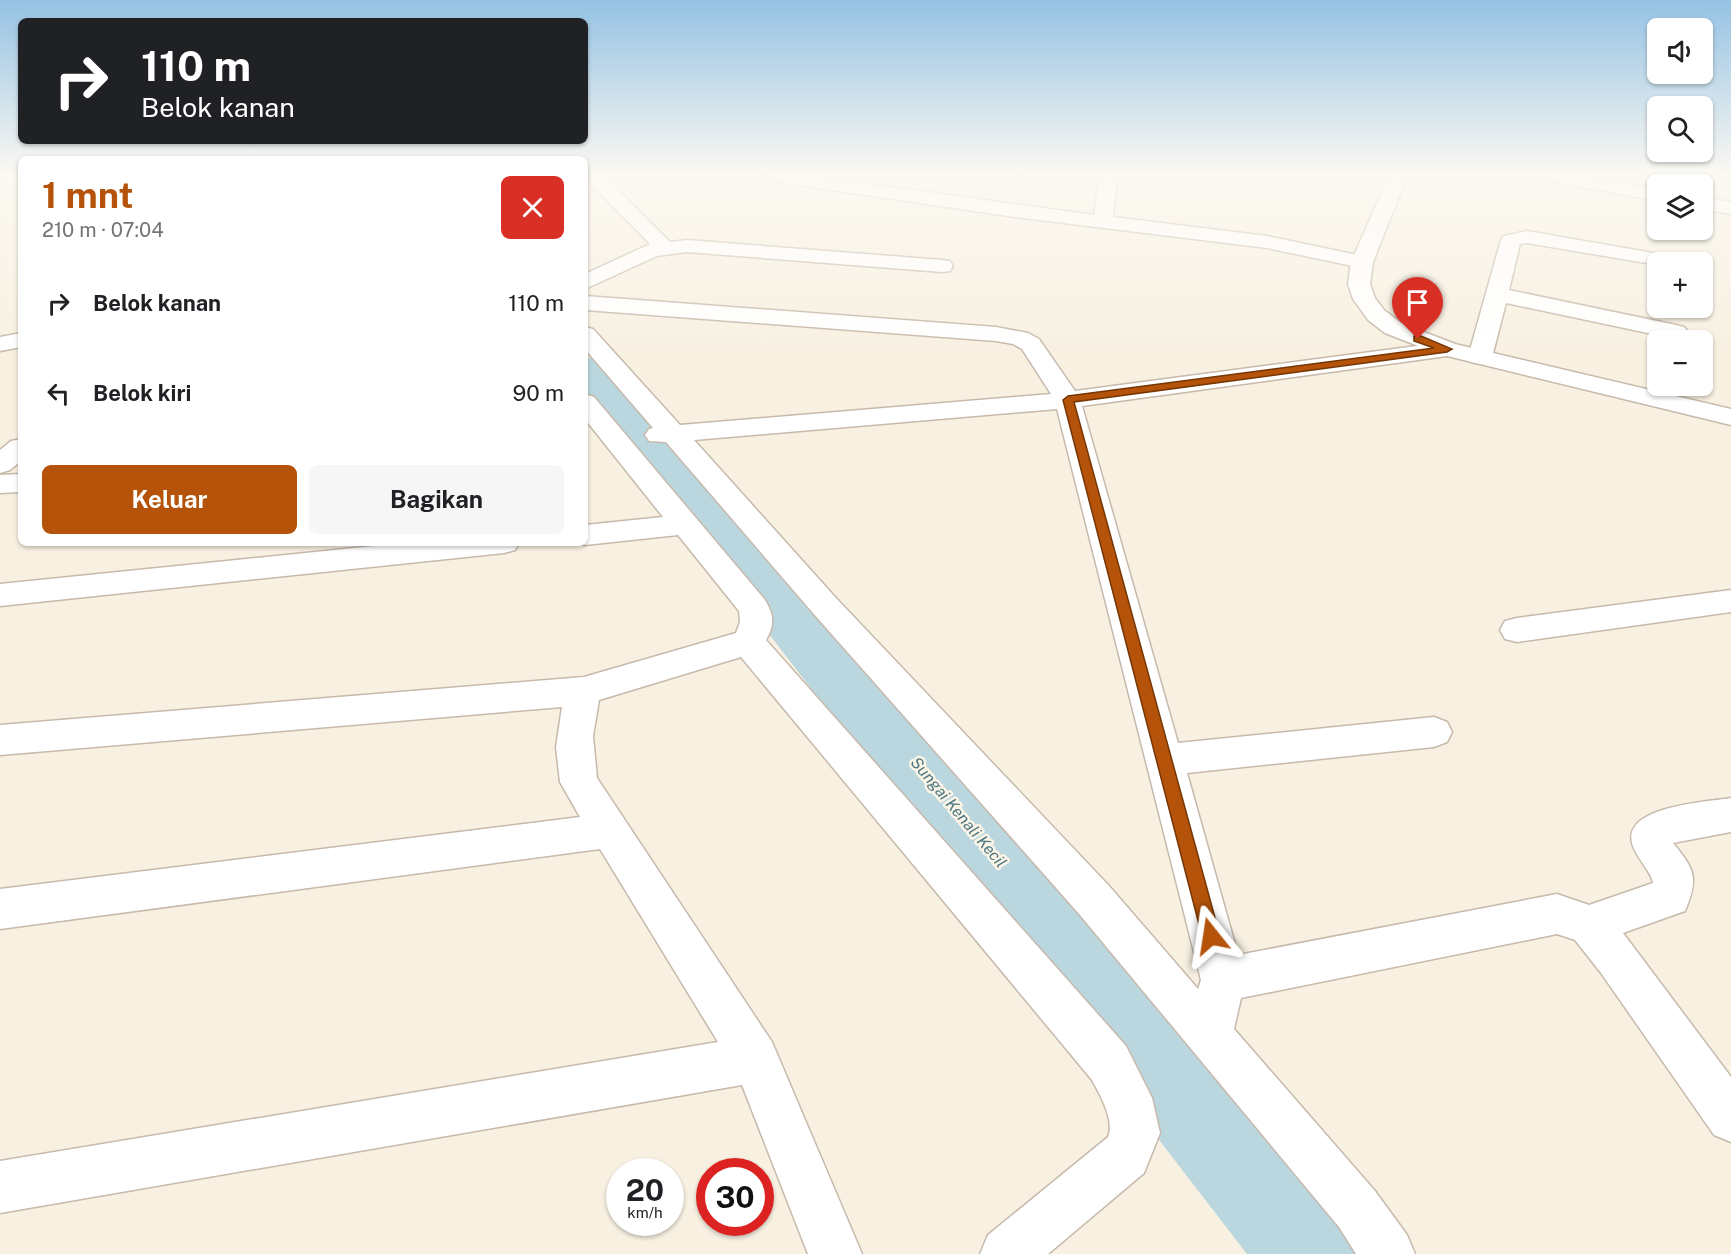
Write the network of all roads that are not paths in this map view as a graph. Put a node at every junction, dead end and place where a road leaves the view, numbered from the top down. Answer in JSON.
{"nodes":[{"id":1,"x":650,"y":233,"type":"edge"},
{"id":2,"x":1189,"y":233,"type":"edge"},
{"id":3,"x":1375,"y":233,"type":"edge"},
{"id":4,"x":665,"y":248,"type":"junction"},
{"id":5,"x":1647,"y":257,"type":"edge"},
{"id":6,"x":1362,"y":262,"type":"junction"},
{"id":7,"x":942,"y":266,"type":"dead end"},
{"id":8,"x":588,"y":281,"type":"edge"},
{"id":9,"x":1497,"y":294,"type":"junction"},
{"id":10,"x":588,"y":303,"type":"edge"},
{"id":11,"x":1667,"y":330,"type":"edge"},
{"id":12,"x":588,"y":338,"type":"edge"},
{"id":13,"x":18,"y":341,"type":"edge"},
{"id":14,"x":0,"y":344,"type":"edge"},
{"id":15,"x":1447,"y":349,"type":"junction"},
{"id":16,"x":1480,"y":357,"type":"junction"},
{"id":17,"x":1068,"y":400,"type":"junction"},
{"id":18,"x":588,"y":407,"type":"edge"},
{"id":19,"x":1731,"y":417,"type":"edge"},
{"id":20,"x":667,"y":435,"type":"junction"},
{"id":21,"x":606,"y":436,"type":"edge"},
{"id":22,"x":18,"y":449,"type":"edge"},
{"id":23,"x":0,"y":464,"type":"edge"},
{"id":24,"x":18,"y":483,"type":"edge"},
{"id":25,"x":0,"y":484,"type":"edge"},
{"id":26,"x":687,"y":524,"type":"junction"},
{"id":27,"x":588,"y":535,"type":"edge"},
{"id":28,"x":475,"y":546,"type":"edge"},
{"id":29,"x":0,"y":595,"type":"edge"},
{"id":30,"x":1731,"y":601,"type":"edge"},
{"id":31,"x":1517,"y":630,"type":"dead end"},
{"id":32,"x":748,"y":642,"type":"junction"},
{"id":33,"x":584,"y":691,"type":"junction"},
{"id":34,"x":1434,"y":732,"type":"dead end"},
{"id":35,"x":0,"y":740,"type":"edge"},
{"id":36,"x":1164,"y":760,"type":"junction"},
{"id":37,"x":1731,"y":815,"type":"edge"},
{"id":38,"x":611,"y":830,"type":"junction"},
{"id":39,"x":0,"y":909,"type":"edge"},
{"id":40,"x":1589,"y":925,"type":"junction"},
{"id":41,"x":1223,"y":980,"type":"junction"},
{"id":42,"x":1209,"y":1035,"type":"junction"},
{"id":43,"x":755,"y":1059,"type":"junction"},
{"id":44,"x":1731,"y":1118,"type":"edge"},
{"id":45,"x":0,"y":1187,"type":"edge"},
{"id":46,"x":835,"y":1254,"type":"edge"},
{"id":47,"x":1007,"y":1254,"type":"edge"},
{"id":48,"x":1388,"y":1254,"type":"edge"}],
"edges":[{"from":1,"to":4,"type":"street"},
{"from":2,"to":6,"type":"street"},
{"from":3,"to":6,"type":"street"},
{"from":4,"to":7,"type":"street"},
{"from":4,"to":8,"type":"street"},
{"from":5,"to":9,"type":"street"},
{"from":6,"to":15,"type":"street"},
{"from":9,"to":11,"type":"street"},
{"from":9,"to":16,"type":"street"},
{"from":10,"to":17,"type":"street"},
{"from":12,"to":20,"type":"street"},
{"from":13,"to":14,"type":"street"},
{"from":15,"to":16,"type":"street"},
{"from":15,"to":17,"type":"street"},
{"from":16,"to":19,"type":"street"},
{"from":17,"to":20,"type":"street"},
{"from":17,"to":36,"type":"street"},
{"from":18,"to":21,"type":"street"},
{"from":20,"to":21,"type":"street"},
{"from":20,"to":42,"type":"street"},
{"from":21,"to":26,"type":"street"},
{"from":22,"to":23,"type":"street"},
{"from":24,"to":25,"type":"street"},
{"from":26,"to":27,"type":"street"},
{"from":26,"to":32,"type":"street"},
{"from":28,"to":29,"type":"street"},
{"from":30,"to":31,"type":"street"},
{"from":32,"to":33,"type":"street"},
{"from":32,"to":47,"type":"street"},
{"from":33,"to":35,"type":"street"},
{"from":33,"to":38,"type":"street"},
{"from":34,"to":36,"type":"street"},
{"from":36,"to":41,"type":"street"},
{"from":37,"to":40,"type":"street"},
{"from":38,"to":39,"type":"street"},
{"from":38,"to":43,"type":"street"},
{"from":40,"to":41,"type":"street"},
{"from":40,"to":44,"type":"street"},
{"from":41,"to":42,"type":"street"},
{"from":42,"to":48,"type":"street"},
{"from":43,"to":45,"type":"street"},
{"from":43,"to":46,"type":"street"}]}
